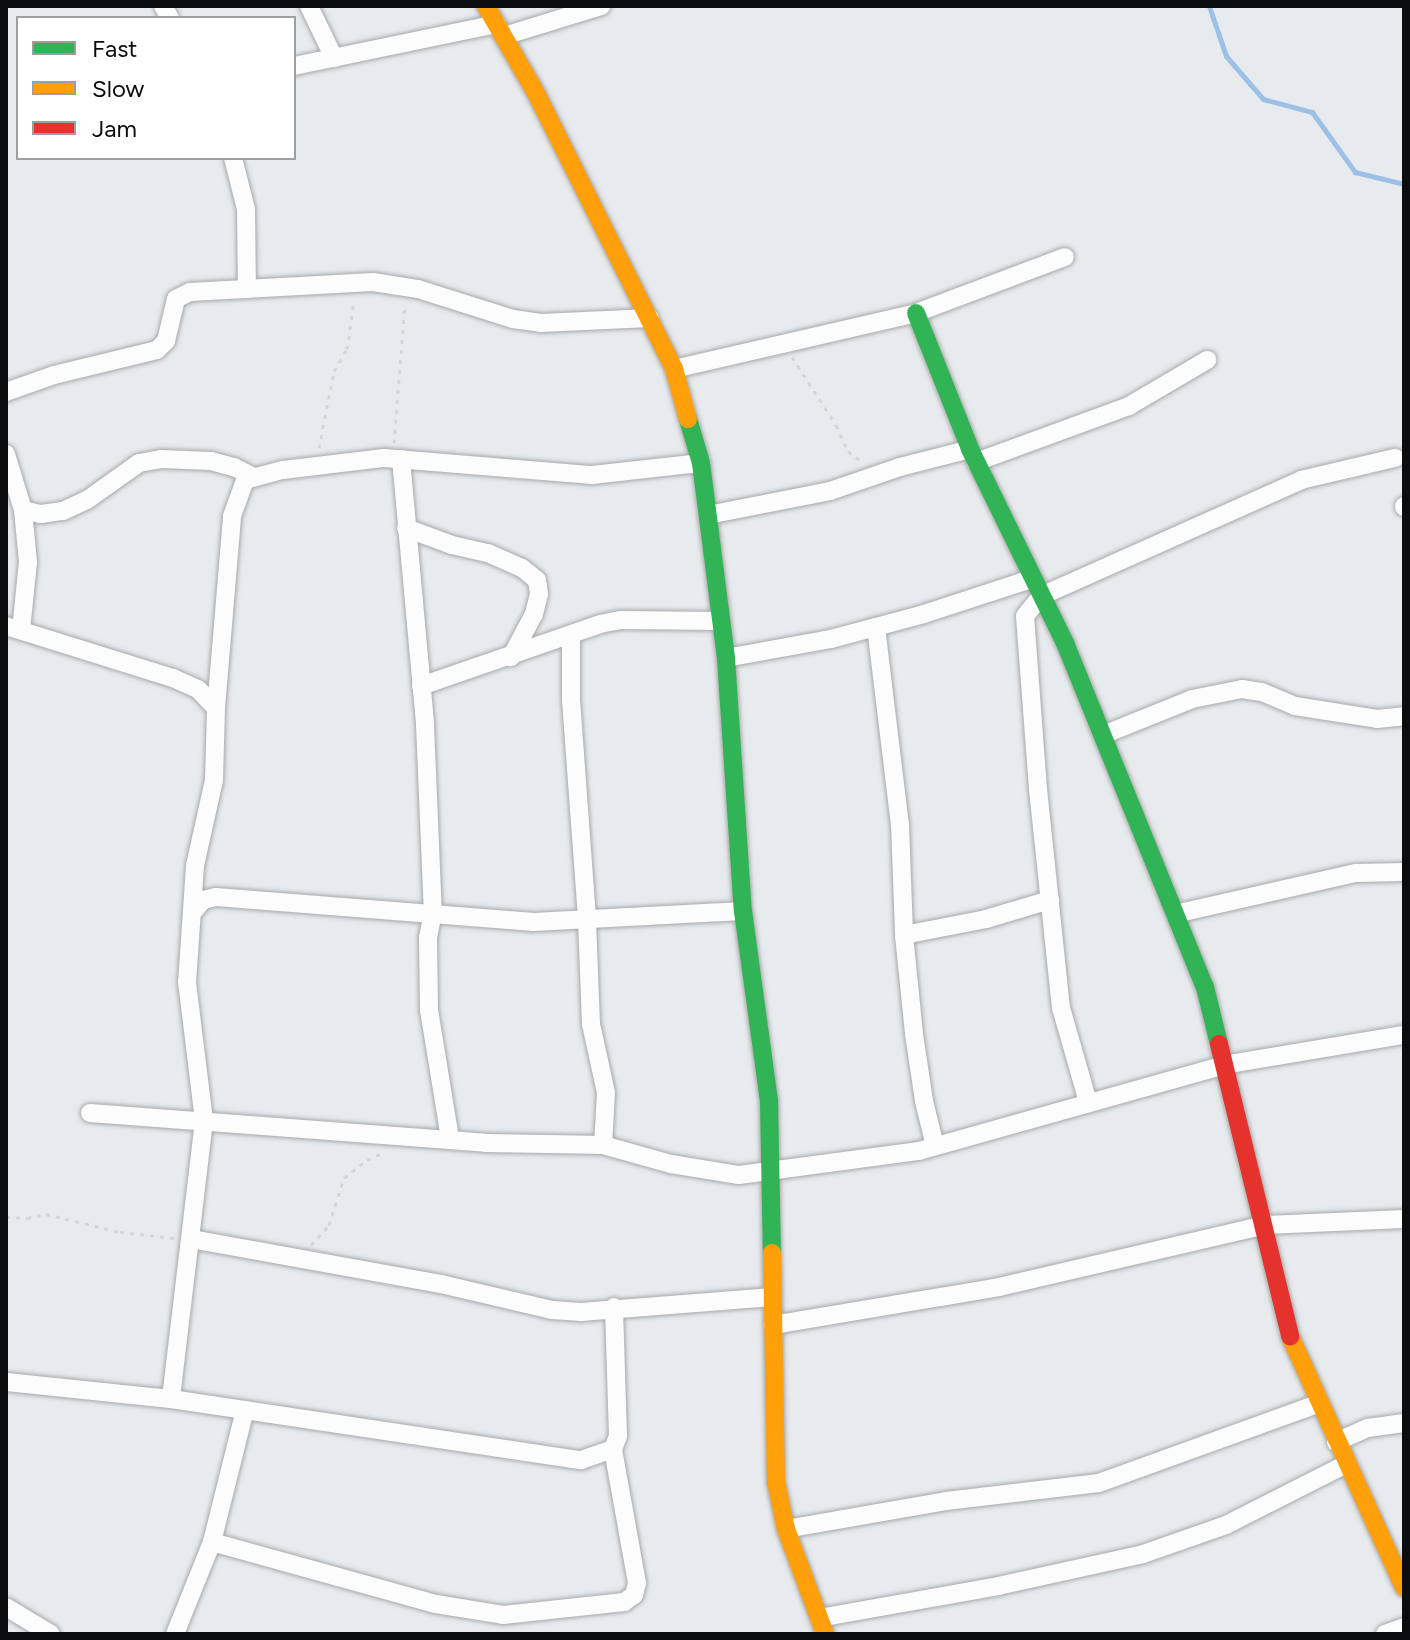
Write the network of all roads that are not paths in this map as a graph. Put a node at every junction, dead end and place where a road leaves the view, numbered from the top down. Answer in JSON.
{"nodes":[{"id":1,"x":309,"y":6,"type":"edge"},
{"id":2,"x":486,"y":6,"type":"edge"},
{"id":3,"x":601,"y":6,"type":"edge"},
{"id":4,"x":500,"y":30,"type":"junction"},
{"id":5,"x":334,"y":58,"type":"junction"},
{"id":6,"x":296,"y":66,"type":"edge"},
{"id":7,"x":234,"y":160,"type":"edge"},
{"id":8,"x":1065,"y":257,"type":"dead end"},
{"id":9,"x":247,"y":289,"type":"junction"},
{"id":10,"x":916,"y":313,"type":"junction"},
{"id":11,"x":650,"y":318,"type":"junction"},
{"id":12,"x":1207,"y":360,"type":"dead end"},
{"id":13,"x":674,"y":369,"type":"junction"},
{"id":14,"x":6,"y":392,"type":"edge"},
{"id":15,"x":6,"y":454,"type":"edge"},
{"id":16,"x":973,"y":456,"type":"junction"},
{"id":17,"x":1395,"y":458,"type":"dead end"},
{"id":18,"x":397,"y":459,"type":"junction"},
{"id":19,"x":701,"y":463,"type":"junction"},
{"id":20,"x":254,"y":477,"type":"junction"},
{"id":21,"x":23,"y":510,"type":"junction"},
{"id":22,"x":708,"y":515,"type":"junction"},
{"id":23,"x":406,"y":528,"type":"junction"},
{"id":24,"x":1031,"y":579,"type":"junction"},
{"id":25,"x":1041,"y":596,"type":"junction"},
{"id":26,"x":721,"y":621,"type":"junction"},
{"id":27,"x":876,"y":627,"type":"junction"},
{"id":28,"x":14,"y":628,"type":"edge"},
{"id":29,"x":571,"y":635,"type":"junction"},
{"id":30,"x":511,"y":657,"type":"junction"},
{"id":31,"x":726,"y":658,"type":"junction"},
{"id":32,"x":421,"y":686,"type":"junction"},
{"id":33,"x":216,"y":708,"type":"junction"},
{"id":34,"x":1404,"y":716,"type":"edge"},
{"id":35,"x":1103,"y":735,"type":"junction"},
{"id":36,"x":1404,"y":872,"type":"edge"},
{"id":37,"x":1050,"y":900,"type":"junction"},
{"id":38,"x":743,"y":911,"type":"junction"},
{"id":39,"x":193,"y":912,"type":"junction"},
{"id":40,"x":433,"y":912,"type":"junction"},
{"id":41,"x":1175,"y":914,"type":"junction"},
{"id":42,"x":587,"y":920,"type":"junction"},
{"id":43,"x":904,"y":935,"type":"junction"},
{"id":44,"x":1404,"y":1035,"type":"edge"},
{"id":45,"x":1224,"y":1065,"type":"junction"},
{"id":46,"x":1088,"y":1102,"type":"junction"},
{"id":47,"x":90,"y":1113,"type":"dead end"},
{"id":48,"x":204,"y":1121,"type":"junction"},
{"id":49,"x":450,"y":1138,"type":"junction"},
{"id":50,"x":603,"y":1145,"type":"junction"},
{"id":51,"x":935,"y":1146,"type":"junction"},
{"id":52,"x":770,"y":1170,"type":"junction"},
{"id":53,"x":1404,"y":1219,"type":"edge"},
{"id":54,"x":1265,"y":1225,"type":"junction"},
{"id":55,"x":191,"y":1239,"type":"junction"},
{"id":56,"x":772,"y":1297,"type":"junction"},
{"id":57,"x":614,"y":1307,"type":"junction"},
{"id":58,"x":773,"y":1325,"type":"junction"},
{"id":59,"x":6,"y":1382,"type":"edge"},
{"id":60,"x":171,"y":1399,"type":"junction"},
{"id":61,"x":1317,"y":1404,"type":"junction"},
{"id":62,"x":245,"y":1410,"type":"junction"},
{"id":63,"x":1404,"y":1423,"type":"edge"},
{"id":64,"x":1336,"y":1442,"type":"junction"},
{"id":65,"x":613,"y":1449,"type":"junction"},
{"id":66,"x":1346,"y":1464,"type":"junction"},
{"id":67,"x":786,"y":1529,"type":"junction"},
{"id":68,"x":212,"y":1542,"type":"junction"},
{"id":69,"x":1404,"y":1587,"type":"edge"},
{"id":70,"x":6,"y":1607,"type":"edge"},
{"id":71,"x":822,"y":1626,"type":"edge"},
{"id":72,"x":1404,"y":1627,"type":"edge"},
{"id":73,"x":51,"y":1634,"type":"edge"},
{"id":74,"x":175,"y":1634,"type":"edge"},
{"id":75,"x":1385,"y":1634,"type":"edge"}],
"edges":[{"from":1,"to":5,"type":"street"},
{"from":2,"to":4,"type":"street"},
{"from":3,"to":4,"type":"street"},
{"from":4,"to":5,"type":"street"},
{"from":4,"to":11,"type":"street"},
{"from":5,"to":6,"type":"street"},
{"from":7,"to":9,"type":"street"},
{"from":8,"to":10,"type":"street"},
{"from":9,"to":11,"type":"street"},
{"from":9,"to":14,"type":"street"},
{"from":10,"to":13,"type":"street"},
{"from":10,"to":16,"type":"street"},
{"from":11,"to":13,"type":"street"},
{"from":12,"to":16,"type":"street"},
{"from":13,"to":19,"type":"street"},
{"from":15,"to":21,"type":"street"},
{"from":16,"to":22,"type":"street"},
{"from":16,"to":24,"type":"street"},
{"from":17,"to":25,"type":"street"},
{"from":18,"to":19,"type":"street"},
{"from":18,"to":20,"type":"street"},
{"from":18,"to":23,"type":"street"},
{"from":19,"to":22,"type":"street"},
{"from":20,"to":21,"type":"street"},
{"from":20,"to":33,"type":"street"},
{"from":21,"to":28,"type":"street"},
{"from":22,"to":26,"type":"street"},
{"from":23,"to":30,"type":"street"},
{"from":23,"to":32,"type":"street"},
{"from":24,"to":25,"type":"street"},
{"from":24,"to":27,"type":"street"},
{"from":25,"to":35,"type":"street"},
{"from":25,"to":37,"type":"street"},
{"from":26,"to":29,"type":"street"},
{"from":26,"to":31,"type":"street"},
{"from":27,"to":31,"type":"street"},
{"from":27,"to":43,"type":"street"},
{"from":28,"to":33,"type":"street"},
{"from":29,"to":30,"type":"street"},
{"from":29,"to":42,"type":"street"},
{"from":30,"to":32,"type":"street"},
{"from":31,"to":38,"type":"street"},
{"from":32,"to":40,"type":"street"},
{"from":33,"to":39,"type":"street"},
{"from":34,"to":35,"type":"street"},
{"from":35,"to":41,"type":"street"},
{"from":36,"to":41,"type":"street"},
{"from":37,"to":43,"type":"street"},
{"from":37,"to":46,"type":"street"},
{"from":38,"to":42,"type":"street"},
{"from":38,"to":52,"type":"street"},
{"from":39,"to":40,"type":"street"},
{"from":39,"to":48,"type":"street"},
{"from":40,"to":42,"type":"street"},
{"from":40,"to":49,"type":"street"},
{"from":41,"to":45,"type":"street"},
{"from":42,"to":50,"type":"street"},
{"from":43,"to":51,"type":"street"},
{"from":44,"to":45,"type":"street"},
{"from":45,"to":46,"type":"street"},
{"from":45,"to":54,"type":"street"},
{"from":46,"to":51,"type":"street"},
{"from":47,"to":48,"type":"street"},
{"from":48,"to":49,"type":"street"},
{"from":48,"to":55,"type":"street"},
{"from":49,"to":50,"type":"street"},
{"from":50,"to":52,"type":"street"},
{"from":51,"to":52,"type":"street"},
{"from":52,"to":56,"type":"street"},
{"from":53,"to":54,"type":"street"},
{"from":54,"to":58,"type":"street"},
{"from":54,"to":61,"type":"street"},
{"from":55,"to":57,"type":"street"},
{"from":55,"to":60,"type":"street"},
{"from":56,"to":57,"type":"street"},
{"from":56,"to":58,"type":"street"},
{"from":57,"to":65,"type":"street"},
{"from":58,"to":67,"type":"street"},
{"from":59,"to":60,"type":"street"},
{"from":60,"to":62,"type":"street"},
{"from":61,"to":64,"type":"street"},
{"from":61,"to":67,"type":"street"},
{"from":62,"to":65,"type":"street"},
{"from":62,"to":68,"type":"street"},
{"from":63,"to":64,"type":"street"},
{"from":64,"to":66,"type":"street"},
{"from":65,"to":68,"type":"street"},
{"from":66,"to":69,"type":"street"},
{"from":66,"to":71,"type":"street"},
{"from":67,"to":71,"type":"street"},
{"from":68,"to":74,"type":"street"},
{"from":70,"to":73,"type":"street"},
{"from":72,"to":75,"type":"street"}]}
